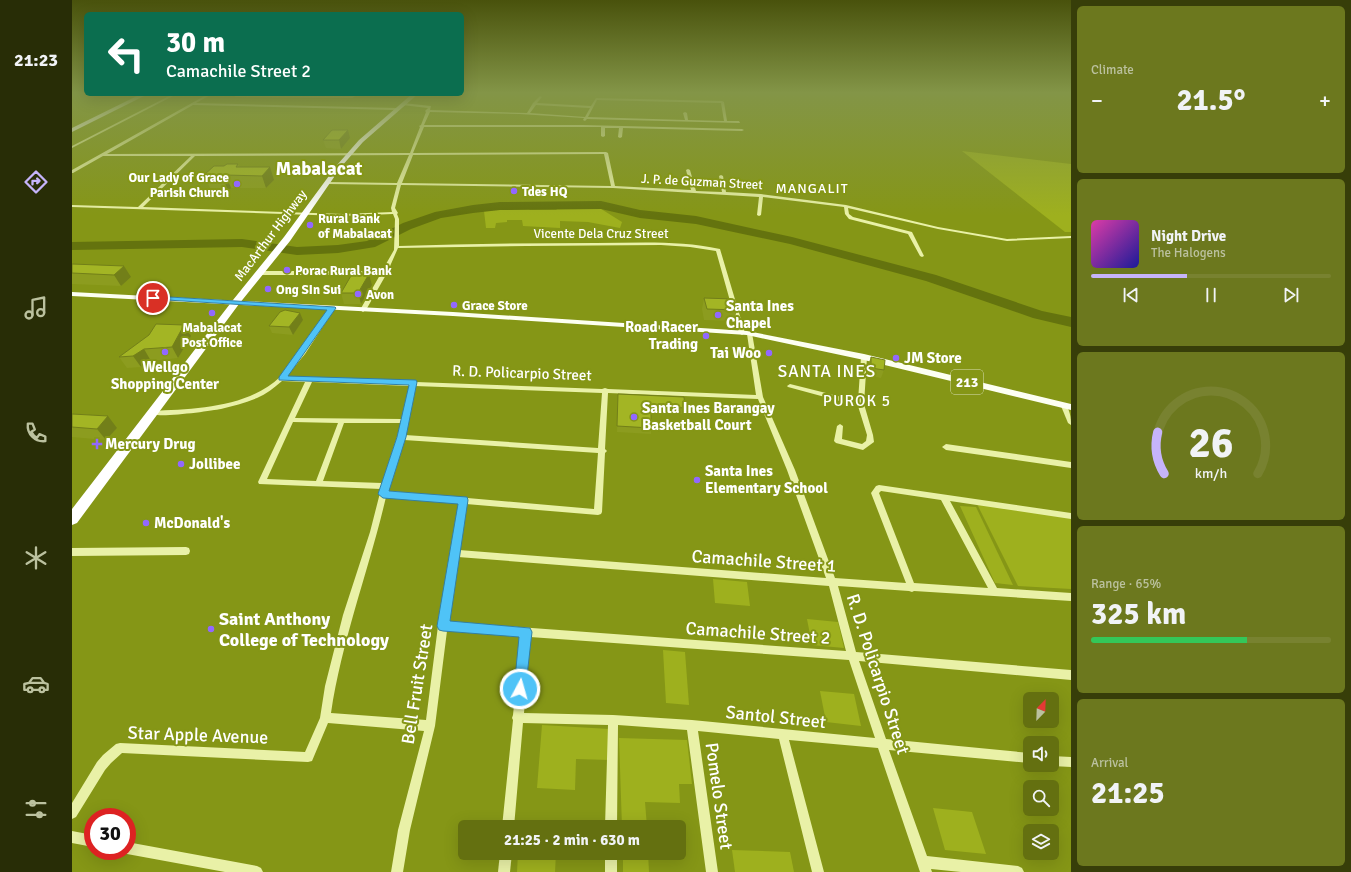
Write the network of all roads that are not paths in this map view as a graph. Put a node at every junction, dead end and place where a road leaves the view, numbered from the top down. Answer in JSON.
{"nodes":[{"id":1,"x":98,"y":134,"type":"edge"},
{"id":2,"x":140,"y":134,"type":"edge"},
{"id":3,"x":370,"y":134,"type":"edge"},
{"id":4,"x":418,"y":134,"type":"edge"},
{"id":5,"x":620,"y":134,"type":"edge"},
{"id":6,"x":620,"y":137,"type":"dead end"},
{"id":7,"x":72,"y":147,"type":"edge"},
{"id":8,"x":349,"y":153,"type":"junction"},
{"id":9,"x":412,"y":153,"type":"junction"},
{"id":10,"x":195,"y":154,"type":"junction"},
{"id":11,"x":103,"y":155,"type":"junction"},
{"id":12,"x":688,"y":170,"type":"dead end"},
{"id":13,"x":72,"y":172,"type":"edge"},
{"id":14,"x":721,"y":176,"type":"dead end"},
{"id":15,"x":328,"y":183,"type":"junction"},
{"id":16,"x":399,"y":184,"type":"junction"},
{"id":17,"x":613,"y":187,"type":"junction"},
{"id":18,"x":694,"y":192,"type":"junction"},
{"id":19,"x":724,"y":193,"type":"junction"},
{"id":20,"x":761,"y":196,"type":"junction"},
{"id":21,"x":72,"y":206,"type":"edge"},
{"id":22,"x":846,"y":206,"type":"junction"},
{"id":23,"x":139,"y":208,"type":"junction"},
{"id":24,"x":396,"y":213,"type":"junction"},
{"id":25,"x":305,"y":214,"type":"junction"},
{"id":26,"x":758,"y":215,"type":"dead end"},
{"id":27,"x":1071,"y":237,"type":"edge"},
{"id":28,"x":397,"y":247,"type":"junction"},
{"id":29,"x":922,"y":256,"type":"dead end"},
{"id":30,"x":261,"y":273,"type":"junction"},
{"id":31,"x":384,"y":273,"type":"junction"},
{"id":32,"x":72,"y":294,"type":"edge"},
{"id":33,"x":236,"y":302,"type":"junction"},
{"id":34,"x":332,"y":308,"type":"junction"},
{"id":35,"x":363,"y":310,"type":"junction"},
{"id":36,"x":746,"y":333,"type":"junction"},
{"id":37,"x":864,"y":357,"type":"junction"},
{"id":38,"x":282,"y":379,"type":"junction"},
{"id":39,"x":310,"y":379,"type":"junction"},
{"id":40,"x":413,"y":382,"type":"junction"},
{"id":41,"x":790,"y":386,"type":"dead end"},
{"id":42,"x":605,"y":390,"type":"junction"},
{"id":43,"x":760,"y":397,"type":"junction"},
{"id":44,"x":861,"y":404,"type":"junction"},
{"id":45,"x":1067,"y":406,"type":"edge"},
{"id":46,"x":152,"y":414,"type":"junction"},
{"id":47,"x":291,"y":420,"type":"junction"},
{"id":48,"x":342,"y":420,"type":"junction"},
{"id":49,"x":404,"y":421,"type":"junction"},
{"id":50,"x":1071,"y":423,"type":"edge"},
{"id":51,"x":840,"y":426,"type":"dead end"},
{"id":52,"x":401,"y":437,"type":"junction"},
{"id":53,"x":946,"y":447,"type":"dead end"},
{"id":54,"x":603,"y":451,"type":"junction"},
{"id":55,"x":1071,"y":465,"type":"edge"},
{"id":56,"x":319,"y":483,"type":"junction"},
{"id":57,"x":384,"y":490,"type":"junction"},
{"id":58,"x":944,"y":498,"type":"junction"},
{"id":59,"x":463,"y":500,"type":"junction"},
{"id":60,"x":1071,"y":516,"type":"edge"},
{"id":61,"x":72,"y":519,"type":"edge"},
{"id":62,"x":186,"y":551,"type":"dead end"},
{"id":63,"x":72,"y":552,"type":"edge"},
{"id":64,"x":456,"y":553,"type":"junction"},
{"id":65,"x":832,"y":582,"type":"junction"},
{"id":66,"x":912,"y":588,"type":"junction"},
{"id":67,"x":995,"y":593,"type":"junction"},
{"id":68,"x":1071,"y":597,"type":"edge"},
{"id":69,"x":443,"y":626,"type":"junction"},
{"id":70,"x":526,"y":632,"type":"junction"},
{"id":71,"x":852,"y":656,"type":"junction"},
{"id":72,"x":1071,"y":675,"type":"edge"},
{"id":73,"x":325,"y":718,"type":"junction"},
{"id":74,"x":517,"y":718,"type":"junction"},
{"id":75,"x":613,"y":720,"type":"junction"},
{"id":76,"x":692,"y":725,"type":"junction"},
{"id":77,"x":430,"y":726,"type":"junction"},
{"id":78,"x":784,"y":735,"type":"junction"},
{"id":79,"x":883,"y":744,"type":"junction"},
{"id":80,"x":1023,"y":757,"type":"edge"},
{"id":81,"x":1059,"y":761,"type":"edge"},
{"id":82,"x":1071,"y":762,"type":"edge"},
{"id":83,"x":72,"y":813,"type":"edge"},
{"id":84,"x":509,"y":820,"type":"edge"},
{"id":85,"x":611,"y":820,"type":"edge"},
{"id":86,"x":72,"y":837,"type":"edge"},
{"id":87,"x":84,"y":839,"type":"edge"},
{"id":88,"x":136,"y":850,"type":"edge"},
{"id":89,"x":505,"y":860,"type":"edge"},
{"id":90,"x":611,"y":860,"type":"edge"},
{"id":91,"x":924,"y":867,"type":"edge"},
{"id":92,"x":257,"y":872,"type":"edge"},
{"id":93,"x":397,"y":872,"type":"edge"},
{"id":94,"x":504,"y":872,"type":"edge"},
{"id":95,"x":611,"y":872,"type":"edge"},
{"id":96,"x":712,"y":872,"type":"edge"},
{"id":97,"x":818,"y":872,"type":"edge"},
{"id":98,"x":1018,"y":872,"type":"edge"}],
"edges":[{"from":1,"to":7,"type":"street"},
{"from":2,"to":11,"type":"street"},
{"from":3,"to":8,"type":"highway","name":"MacArthur Highway"},
{"from":4,"to":9,"type":"street"},
{"from":5,"to":6,"type":"street"},
{"from":8,"to":9,"type":"street"},
{"from":8,"to":10,"type":"street"},
{"from":8,"to":15,"type":"highway","name":"MacArthur Highway"},
{"from":9,"to":16,"type":"street"},
{"from":9,"to":17,"type":"street"},
{"from":10,"to":11,"type":"street"},
{"from":10,"to":23,"type":"street"},
{"from":11,"to":13,"type":"street"},
{"from":12,"to":18,"type":"street"},
{"from":14,"to":19,"type":"street"},
{"from":15,"to":16,"type":"street","name":"J. P. de Guzman Street"},
{"from":15,"to":25,"type":"highway","name":"MacArthur Highway"},
{"from":16,"to":17,"type":"street","name":"J. P. de Guzman Street"},
{"from":16,"to":24,"type":"street"},
{"from":17,"to":18,"type":"street","name":"J. P. de Guzman Street"},
{"from":18,"to":19,"type":"street","name":"J. P. de Guzman Street"},
{"from":19,"to":20,"type":"street","name":"J. P. de Guzman Street"},
{"from":20,"to":22,"type":"street","name":"J. P. de Guzman Street"},
{"from":20,"to":26,"type":"street"},
{"from":21,"to":23,"type":"street"},
{"from":22,"to":27,"type":"street","name":"J. P. de Guzman Street"},
{"from":22,"to":29,"type":"street"},
{"from":23,"to":25,"type":"street"},
{"from":24,"to":25,"type":"street"},
{"from":24,"to":28,"type":"street"},
{"from":25,"to":30,"type":"highway","name":"MacArthur Highway"},
{"from":28,"to":31,"type":"street"},
{"from":28,"to":36,"type":"street","name":"Vicente Dela Cruz Street"},
{"from":30,"to":31,"type":"street"},
{"from":30,"to":33,"type":"highway","name":"MacArthur Highway"},
{"from":31,"to":35,"type":"street"},
{"from":32,"to":33,"type":"main road","number":"213"},
{"from":33,"to":34,"type":"main road","number":"213"},
{"from":33,"to":46,"type":"highway","name":"MacArthur Highway"},
{"from":34,"to":35,"type":"main road","number":"213"},
{"from":34,"to":38,"type":"street"},
{"from":35,"to":36,"type":"main road","number":"213"},
{"from":36,"to":37,"type":"main road","number":"213"},
{"from":36,"to":43,"type":"street","name":"R. D. Policarpio Street"},
{"from":37,"to":44,"type":"street"},
{"from":37,"to":45,"type":"main road","number":"213"},
{"from":38,"to":39,"type":"street","name":"R. D. Policarpio Street"},
{"from":38,"to":46,"type":"street"},
{"from":39,"to":40,"type":"street","name":"R. D. Policarpio Street"},
{"from":39,"to":47,"type":"street"},
{"from":40,"to":42,"type":"street","name":"R. D. Policarpio Street"},
{"from":40,"to":49,"type":"street"},
{"from":41,"to":44,"type":"street"},
{"from":42,"to":43,"type":"street","name":"R. D. Policarpio Street"},
{"from":42,"to":54,"type":"street"},
{"from":43,"to":65,"type":"street","name":"R. D. Policarpio Street"},
{"from":44,"to":51,"type":"street"},
{"from":45,"to":50,"type":"street"},
{"from":46,"to":61,"type":"highway","name":"MacArthur Highway"},
{"from":47,"to":48,"type":"street"},
{"from":47,"to":56,"type":"street"},
{"from":48,"to":49,"type":"street"},
{"from":48,"to":56,"type":"street"},
{"from":49,"to":52,"type":"street"},
{"from":52,"to":54,"type":"street"},
{"from":52,"to":57,"type":"street"},
{"from":53,"to":55,"type":"street"},
{"from":54,"to":59,"type":"street"},
{"from":56,"to":57,"type":"street"},
{"from":57,"to":59,"type":"street"},
{"from":57,"to":73,"type":"street"},
{"from":58,"to":60,"type":"street"},
{"from":58,"to":66,"type":"street"},
{"from":58,"to":67,"type":"street"},
{"from":59,"to":64,"type":"street","name":"Bell Fruit Street"},
{"from":62,"to":63,"type":"street"},
{"from":64,"to":65,"type":"street","name":"Camachile Street 1"},
{"from":64,"to":69,"type":"street","name":"Bell Fruit Street"},
{"from":65,"to":66,"type":"street","name":"Camachile Street 1"},
{"from":65,"to":71,"type":"street","name":"R. D. Policarpio Street"},
{"from":66,"to":67,"type":"street","name":"Camachile Street 1"},
{"from":67,"to":68,"type":"street","name":"Camachile Street 1"},
{"from":69,"to":70,"type":"street","name":"Camachile Street 2"},
{"from":69,"to":77,"type":"street","name":"Bell Fruit Street"},
{"from":70,"to":71,"type":"street","name":"Camachile Street 2"},
{"from":70,"to":74,"type":"street"},
{"from":71,"to":72,"type":"street","name":"Camachile Street 2"},
{"from":71,"to":79,"type":"street","name":"R. D. Policarpio Street"},
{"from":73,"to":77,"type":"street"},
{"from":73,"to":83,"type":"street","name":"Star Apple Avenue"},
{"from":74,"to":75,"type":"street","name":"Santol Street"},
{"from":74,"to":84,"type":"street"},
{"from":75,"to":76,"type":"street","name":"Santol Street"},
{"from":75,"to":85,"type":"street"},
{"from":76,"to":78,"type":"street","name":"Santol Street"},
{"from":76,"to":96,"type":"street","name":"Pomelo Street"},
{"from":77,"to":93,"type":"street","name":"Bell Fruit Street"},
{"from":78,"to":79,"type":"street","name":"Santol Street"},
{"from":78,"to":97,"type":"street"},
{"from":79,"to":80,"type":"street","name":"Santol Street"},
{"from":79,"to":91,"type":"street","name":"R. D. Policarpio Street"},
{"from":81,"to":82,"type":"street"},
{"from":86,"to":87,"type":"street"},
{"from":88,"to":92,"type":"street"},
{"from":89,"to":94,"type":"street"},
{"from":90,"to":95,"type":"street"},
{"from":91,"to":98,"type":"street"}]}
